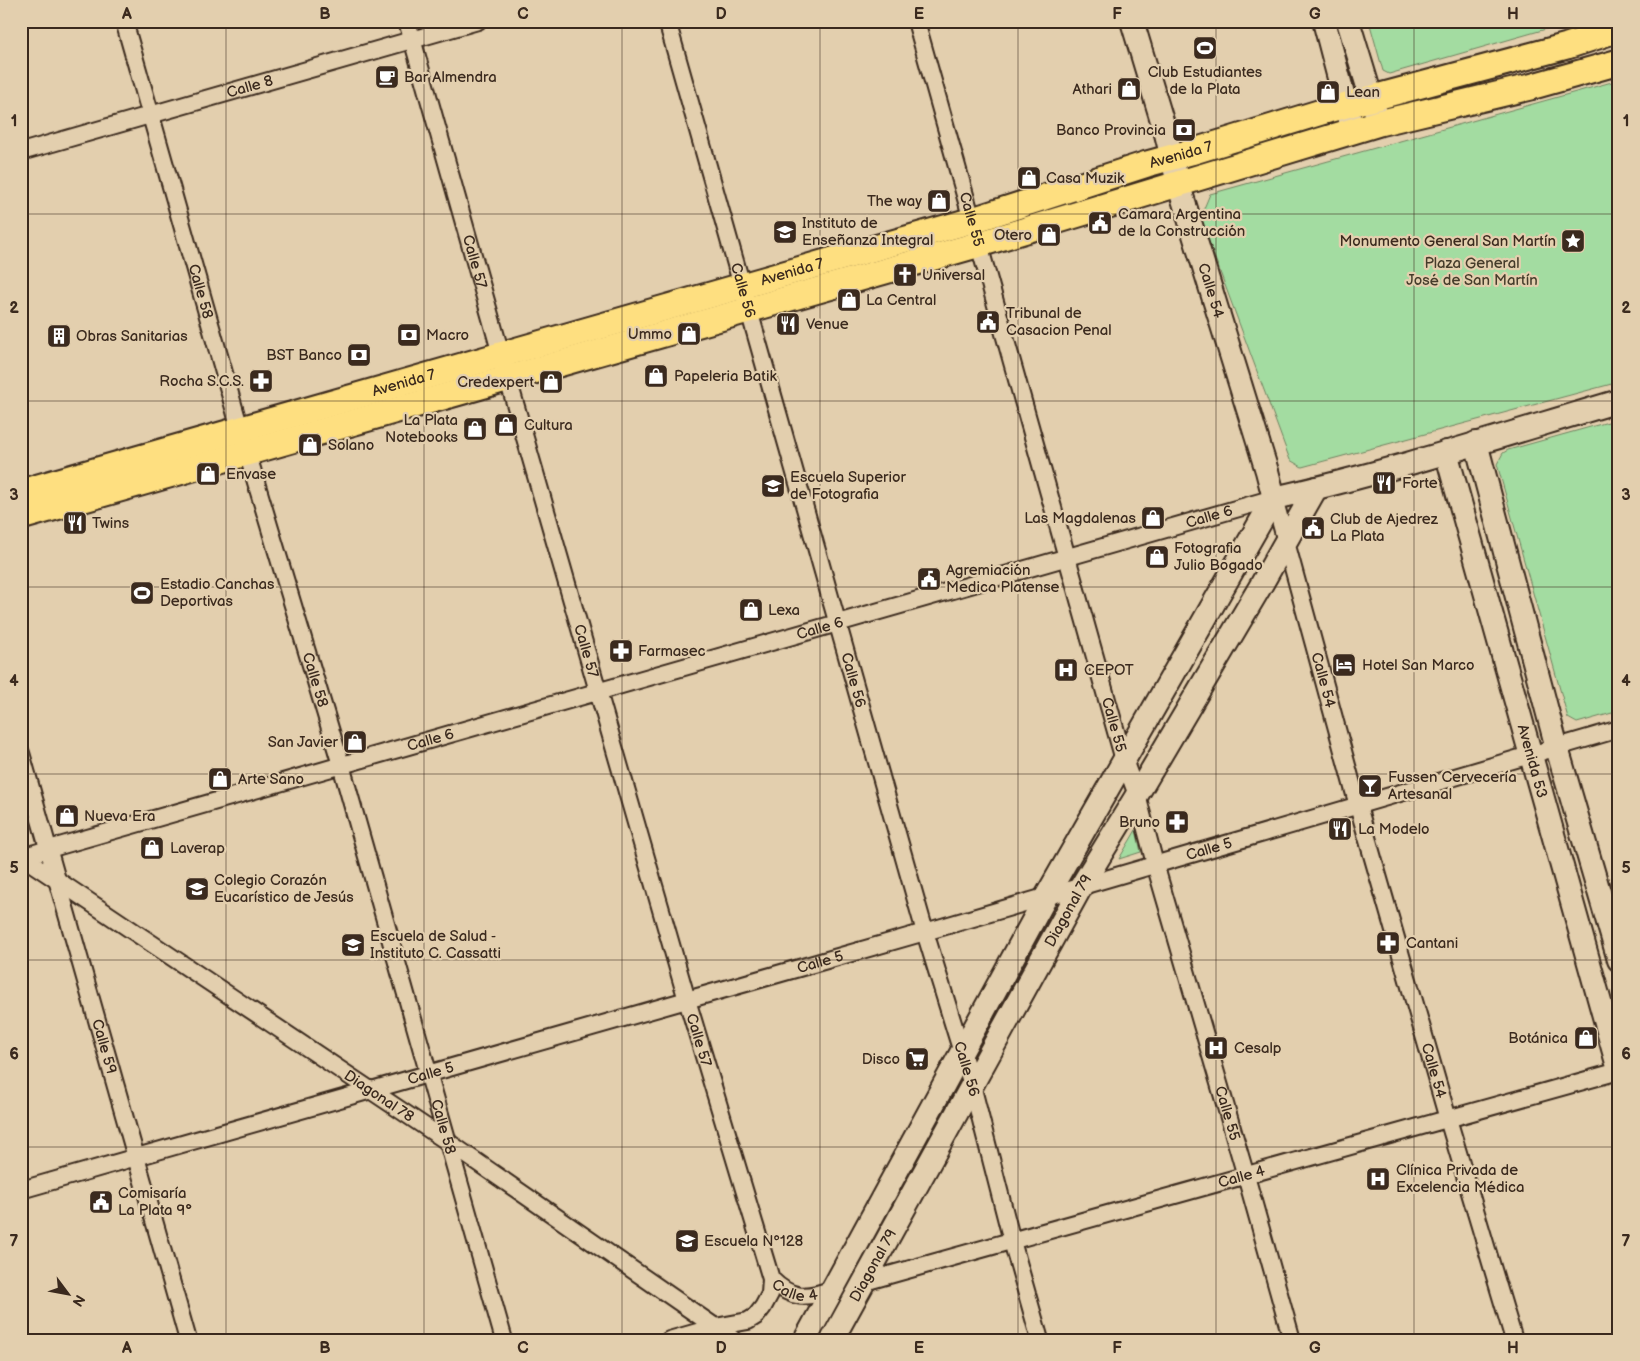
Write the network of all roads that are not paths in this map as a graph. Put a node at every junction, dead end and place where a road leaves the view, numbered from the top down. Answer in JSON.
{"nodes":[{"id":1,"x":124,"y":21,"type":"edge"},
{"id":2,"x":407,"y":21,"type":"edge"},
{"id":3,"x":478,"y":21,"type":"edge"},
{"id":4,"x":667,"y":21,"type":"edge"},
{"id":5,"x":916,"y":21,"type":"edge"},
{"id":6,"x":1132,"y":21,"type":"edge"},
{"id":7,"x":1324,"y":21,"type":"edge"},
{"id":8,"x":1348,"y":21,"type":"edge"},
{"id":9,"x":1619,"y":29,"type":"edge"},
{"id":10,"x":413,"y":40,"type":"junction"},
{"id":11,"x":1619,"y":62,"type":"edge"},
{"id":12,"x":1371,"y":98,"type":"junction"},
{"id":13,"x":1345,"y":105,"type":"junction"},
{"id":14,"x":150,"y":115,"type":"junction"},
{"id":15,"x":1379,"y":123,"type":"junction"},
{"id":16,"x":1353,"y":132,"type":"junction"},
{"id":17,"x":21,"y":152,"type":"edge"},
{"id":18,"x":1172,"y":158,"type":"junction"},
{"id":19,"x":1178,"y":183,"type":"junction"},
{"id":20,"x":973,"y":220,"type":"junction"},
{"id":21,"x":980,"y":244,"type":"junction"},
{"id":22,"x":742,"y":286,"type":"junction"},
{"id":23,"x":749,"y":310,"type":"junction"},
{"id":24,"x":502,"y":354,"type":"junction"},
{"id":25,"x":508,"y":379,"type":"junction"},
{"id":26,"x":1619,"y":401,"type":"edge"},
{"id":27,"x":240,"y":429,"type":"junction"},
{"id":28,"x":1476,"y":443,"type":"junction"},
{"id":29,"x":1446,"y":452,"type":"junction"},
{"id":30,"x":247,"y":453,"type":"junction"},
{"id":31,"x":1316,"y":488,"type":"junction"},
{"id":32,"x":21,"y":492,"type":"edge"},
{"id":33,"x":1274,"y":498,"type":"junction"},
{"id":34,"x":21,"y":517,"type":"edge"},
{"id":35,"x":1285,"y":543,"type":"junction"},
{"id":36,"x":1068,"y":556,"type":"junction"},
{"id":37,"x":837,"y":623,"type":"junction"},
{"id":38,"x":598,"y":691,"type":"junction"},
{"id":39,"x":1619,"y":729,"type":"edge"},
{"id":40,"x":1557,"y":748,"type":"junction"},
{"id":41,"x":21,"y":753,"type":"edge"},
{"id":42,"x":1530,"y":755,"type":"junction"},
{"id":43,"x":1124,"y":760,"type":"junction"},
{"id":44,"x":341,"y":765,"type":"junction"},
{"id":45,"x":1137,"y":795,"type":"junction"},
{"id":46,"x":1358,"y":806,"type":"junction"},
{"id":47,"x":48,"y":848,"type":"junction"},
{"id":48,"x":22,"y":856,"type":"edge"},
{"id":49,"x":1155,"y":864,"type":"junction"},
{"id":50,"x":57,"y":880,"type":"junction"},
{"id":51,"x":1082,"y":885,"type":"junction"},
{"id":52,"x":1047,"y":895,"type":"junction"},
{"id":53,"x":925,"y":932,"type":"junction"},
{"id":54,"x":1619,"y":960,"type":"edge"},
{"id":55,"x":687,"y":1000,"type":"junction"},
{"id":56,"x":962,"y":1051,"type":"junction"},
{"id":57,"x":1619,"y":1071,"type":"edge"},
{"id":58,"x":428,"y":1074,"type":"junction"},
{"id":59,"x":972,"y":1085,"type":"junction"},
{"id":60,"x":370,"y":1090,"type":"junction"},
{"id":61,"x":1448,"y":1119,"type":"junction"},
{"id":62,"x":448,"y":1142,"type":"junction"},
{"id":63,"x":136,"y":1157,"type":"junction"},
{"id":64,"x":1246,"y":1176,"type":"junction"},
{"id":65,"x":21,"y":1190,"type":"edge"},
{"id":66,"x":1012,"y":1241,"type":"junction"},
{"id":67,"x":770,"y":1279,"type":"junction"},
{"id":68,"x":864,"y":1282,"type":"junction"},
{"id":69,"x":832,"y":1288,"type":"junction"},
{"id":70,"x":715,"y":1327,"type":"junction"},
{"id":71,"x":188,"y":1340,"type":"edge"},
{"id":72,"x":504,"y":1340,"type":"edge"},
{"id":73,"x":669,"y":1340,"type":"edge"},
{"id":74,"x":734,"y":1340,"type":"edge"},
{"id":75,"x":805,"y":1340,"type":"edge"},
{"id":76,"x":832,"y":1340,"type":"edge"},
{"id":77,"x":1040,"y":1340,"type":"edge"},
{"id":78,"x":1292,"y":1340,"type":"edge"},
{"id":79,"x":1514,"y":1340,"type":"edge"}],
"edges":[{"from":1,"to":14,"type":"street","name":"Calle 58"},
{"from":2,"to":10,"type":"street","name":"Calle 57"},
{"from":3,"to":10,"type":"street","name":"Calle 8"},
{"from":4,"to":22,"type":"street","name":"Calle 56"},
{"from":5,"to":20,"type":"street","name":"Calle 55"},
{"from":6,"to":18,"type":"main road","name":"Calle 54"},
{"from":7,"to":13,"type":"main road"},
{"from":8,"to":12,"type":"main road"},
{"from":9,"to":12,"type":"main road","name":"Avenida 7"},
{"from":10,"to":14,"type":"street","name":"Calle 8"},
{"from":10,"to":24,"type":"street","name":"Calle 57"},
{"from":11,"to":15,"type":"main road","name":"Avenida 7"},
{"from":12,"to":13,"type":"main road","name":"Avenida 7"},
{"from":12,"to":15,"type":"main road"},
{"from":13,"to":16,"type":"main road"},
{"from":13,"to":18,"type":"main road","name":"Avenida 7"},
{"from":14,"to":17,"type":"street","name":"Calle 8"},
{"from":14,"to":27,"type":"street","name":"Calle 58"},
{"from":15,"to":16,"type":"main road","name":"Avenida 7"},
{"from":16,"to":19,"type":"main road","name":"Avenida 7"},
{"from":18,"to":19,"type":"main road","name":"Calle 54"},
{"from":18,"to":20,"type":"main road","name":"Avenida 7"},
{"from":19,"to":21,"type":"main road","name":"Avenida 7"},
{"from":19,"to":33,"type":"main road","name":"Calle 54"},
{"from":20,"to":21,"type":"street","name":"Calle 55"},
{"from":20,"to":22,"type":"main road","name":"Avenida 7"},
{"from":21,"to":23,"type":"main road","name":"Avenida 7"},
{"from":21,"to":36,"type":"street","name":"Calle 55"},
{"from":22,"to":23,"type":"street","name":"Calle 56"},
{"from":22,"to":24,"type":"main road","name":"Avenida 7"},
{"from":23,"to":25,"type":"main road","name":"Avenida 7"},
{"from":23,"to":37,"type":"street","name":"Calle 56"},
{"from":24,"to":25,"type":"street","name":"Calle 57"},
{"from":24,"to":27,"type":"main road","name":"Avenida 7"},
{"from":25,"to":30,"type":"main road","name":"Avenida 7"},
{"from":25,"to":38,"type":"street","name":"Calle 57"},
{"from":26,"to":28,"type":"main road","name":"Calle 6"},
{"from":27,"to":30,"type":"street","name":"Calle 58"},
{"from":27,"to":32,"type":"main road","name":"Avenida 7"},
{"from":28,"to":29,"type":"main road","name":"Calle 6"},
{"from":28,"to":40,"type":"main road","name":"Avenida 53"},
{"from":29,"to":31,"type":"main road","name":"Calle 6"},
{"from":29,"to":42,"type":"main road","name":"Avenida 53"},
{"from":30,"to":34,"type":"main road","name":"Avenida 7"},
{"from":30,"to":44,"type":"street","name":"Calle 58"},
{"from":31,"to":33,"type":"main road","name":"Calle 6"},
{"from":31,"to":35,"type":"main road","name":"Diagonal 79"},
{"from":33,"to":35,"type":"street","name":"Calle 54"},
{"from":33,"to":36,"type":"street","name":"Calle 6"},
{"from":33,"to":43,"type":"main road","name":"Diagonal 79"},
{"from":35,"to":45,"type":"main road","name":"Diagonal 79"},
{"from":35,"to":46,"type":"street","name":"Calle 54"},
{"from":36,"to":37,"type":"street","name":"Calle 6"},
{"from":36,"to":43,"type":"street","name":"Calle 55"},
{"from":37,"to":38,"type":"street","name":"Calle 6"},
{"from":37,"to":53,"type":"street","name":"Calle 56"},
{"from":38,"to":44,"type":"street","name":"Calle 6"},
{"from":38,"to":55,"type":"street","name":"Calle 57"},
{"from":39,"to":40,"type":"street","name":"Calle 5"},
{"from":40,"to":42,"type":"street","name":"Calle 5"},
{"from":40,"to":54,"type":"main road","name":"Avenida 53"},
{"from":41,"to":47,"type":"street","name":"Calle 59"},
{"from":42,"to":46,"type":"street","name":"Calle 5"},
{"from":42,"to":57,"type":"main road","name":"Avenida 53"},
{"from":43,"to":45,"type":"street","name":"Calle 55"},
{"from":43,"to":52,"type":"main road","name":"Diagonal 79"},
{"from":44,"to":47,"type":"street","name":"Calle 6"},
{"from":44,"to":58,"type":"street","name":"Calle 58"},
{"from":45,"to":49,"type":"street","name":"Calle 55"},
{"from":45,"to":51,"type":"main road","name":"Diagonal 79"},
{"from":46,"to":49,"type":"street","name":"Calle 5"},
{"from":46,"to":61,"type":"street","name":"Calle 54"},
{"from":47,"to":48,"type":"street","name":"Calle 6"},
{"from":47,"to":50,"type":"street","name":"Calle 59"},
{"from":48,"to":50,"type":"street","name":"Diagonal 78"},
{"from":49,"to":51,"type":"street","name":"Calle 5"},
{"from":49,"to":64,"type":"street","name":"Calle 55"},
{"from":50,"to":60,"type":"street","name":"Diagonal 78"},
{"from":50,"to":63,"type":"street","name":"Calle 59"},
{"from":51,"to":52,"type":"street","name":"Calle 5"},
{"from":51,"to":59,"type":"main road","name":"Diagonal 79"},
{"from":52,"to":53,"type":"street","name":"Calle 5"},
{"from":52,"to":56,"type":"main road","name":"Diagonal 79"},
{"from":53,"to":55,"type":"street","name":"Calle 5"},
{"from":53,"to":56,"type":"street","name":"Calle 56"},
{"from":55,"to":58,"type":"street","name":"Calle 5"},
{"from":55,"to":67,"type":"street","name":"Calle 57"},
{"from":56,"to":59,"type":"street","name":"Calle 56"},
{"from":56,"to":69,"type":"main road","name":"Diagonal 79"},
{"from":57,"to":61,"type":"street","name":"Calle 4"},
{"from":58,"to":60,"type":"street","name":"Calle 5"},
{"from":58,"to":62,"type":"street","name":"Calle 58"},
{"from":59,"to":66,"type":"street","name":"Calle 56"},
{"from":59,"to":68,"type":"main road","name":"Diagonal 79"},
{"from":60,"to":62,"type":"street","name":"Diagonal 78"},
{"from":60,"to":63,"type":"street","name":"Calle 5"},
{"from":61,"to":64,"type":"street","name":"Calle 4"},
{"from":61,"to":79,"type":"street","name":"Calle 54"},
{"from":62,"to":70,"type":"street","name":"Diagonal 78"},
{"from":62,"to":72,"type":"street","name":"Calle 58"},
{"from":63,"to":65,"type":"street","name":"Calle 5"},
{"from":63,"to":71,"type":"street","name":"Calle 59"},
{"from":64,"to":66,"type":"street","name":"Calle 4"},
{"from":64,"to":78,"type":"street","name":"Calle 55"},
{"from":66,"to":68,"type":"street","name":"Calle 4"},
{"from":66,"to":77,"type":"street","name":"Calle 56"},
{"from":67,"to":69,"type":"street","name":"Calle 4"},
{"from":67,"to":70,"type":"street","name":"Calle 4"},
{"from":68,"to":76,"type":"main road","name":"Diagonal 79"},
{"from":69,"to":75,"type":"main road","name":"Diagonal 79"},
{"from":70,"to":73,"type":"street","name":"Calle 4"},
{"from":70,"to":74,"type":"street","name":"Diagonal 78"}]}
